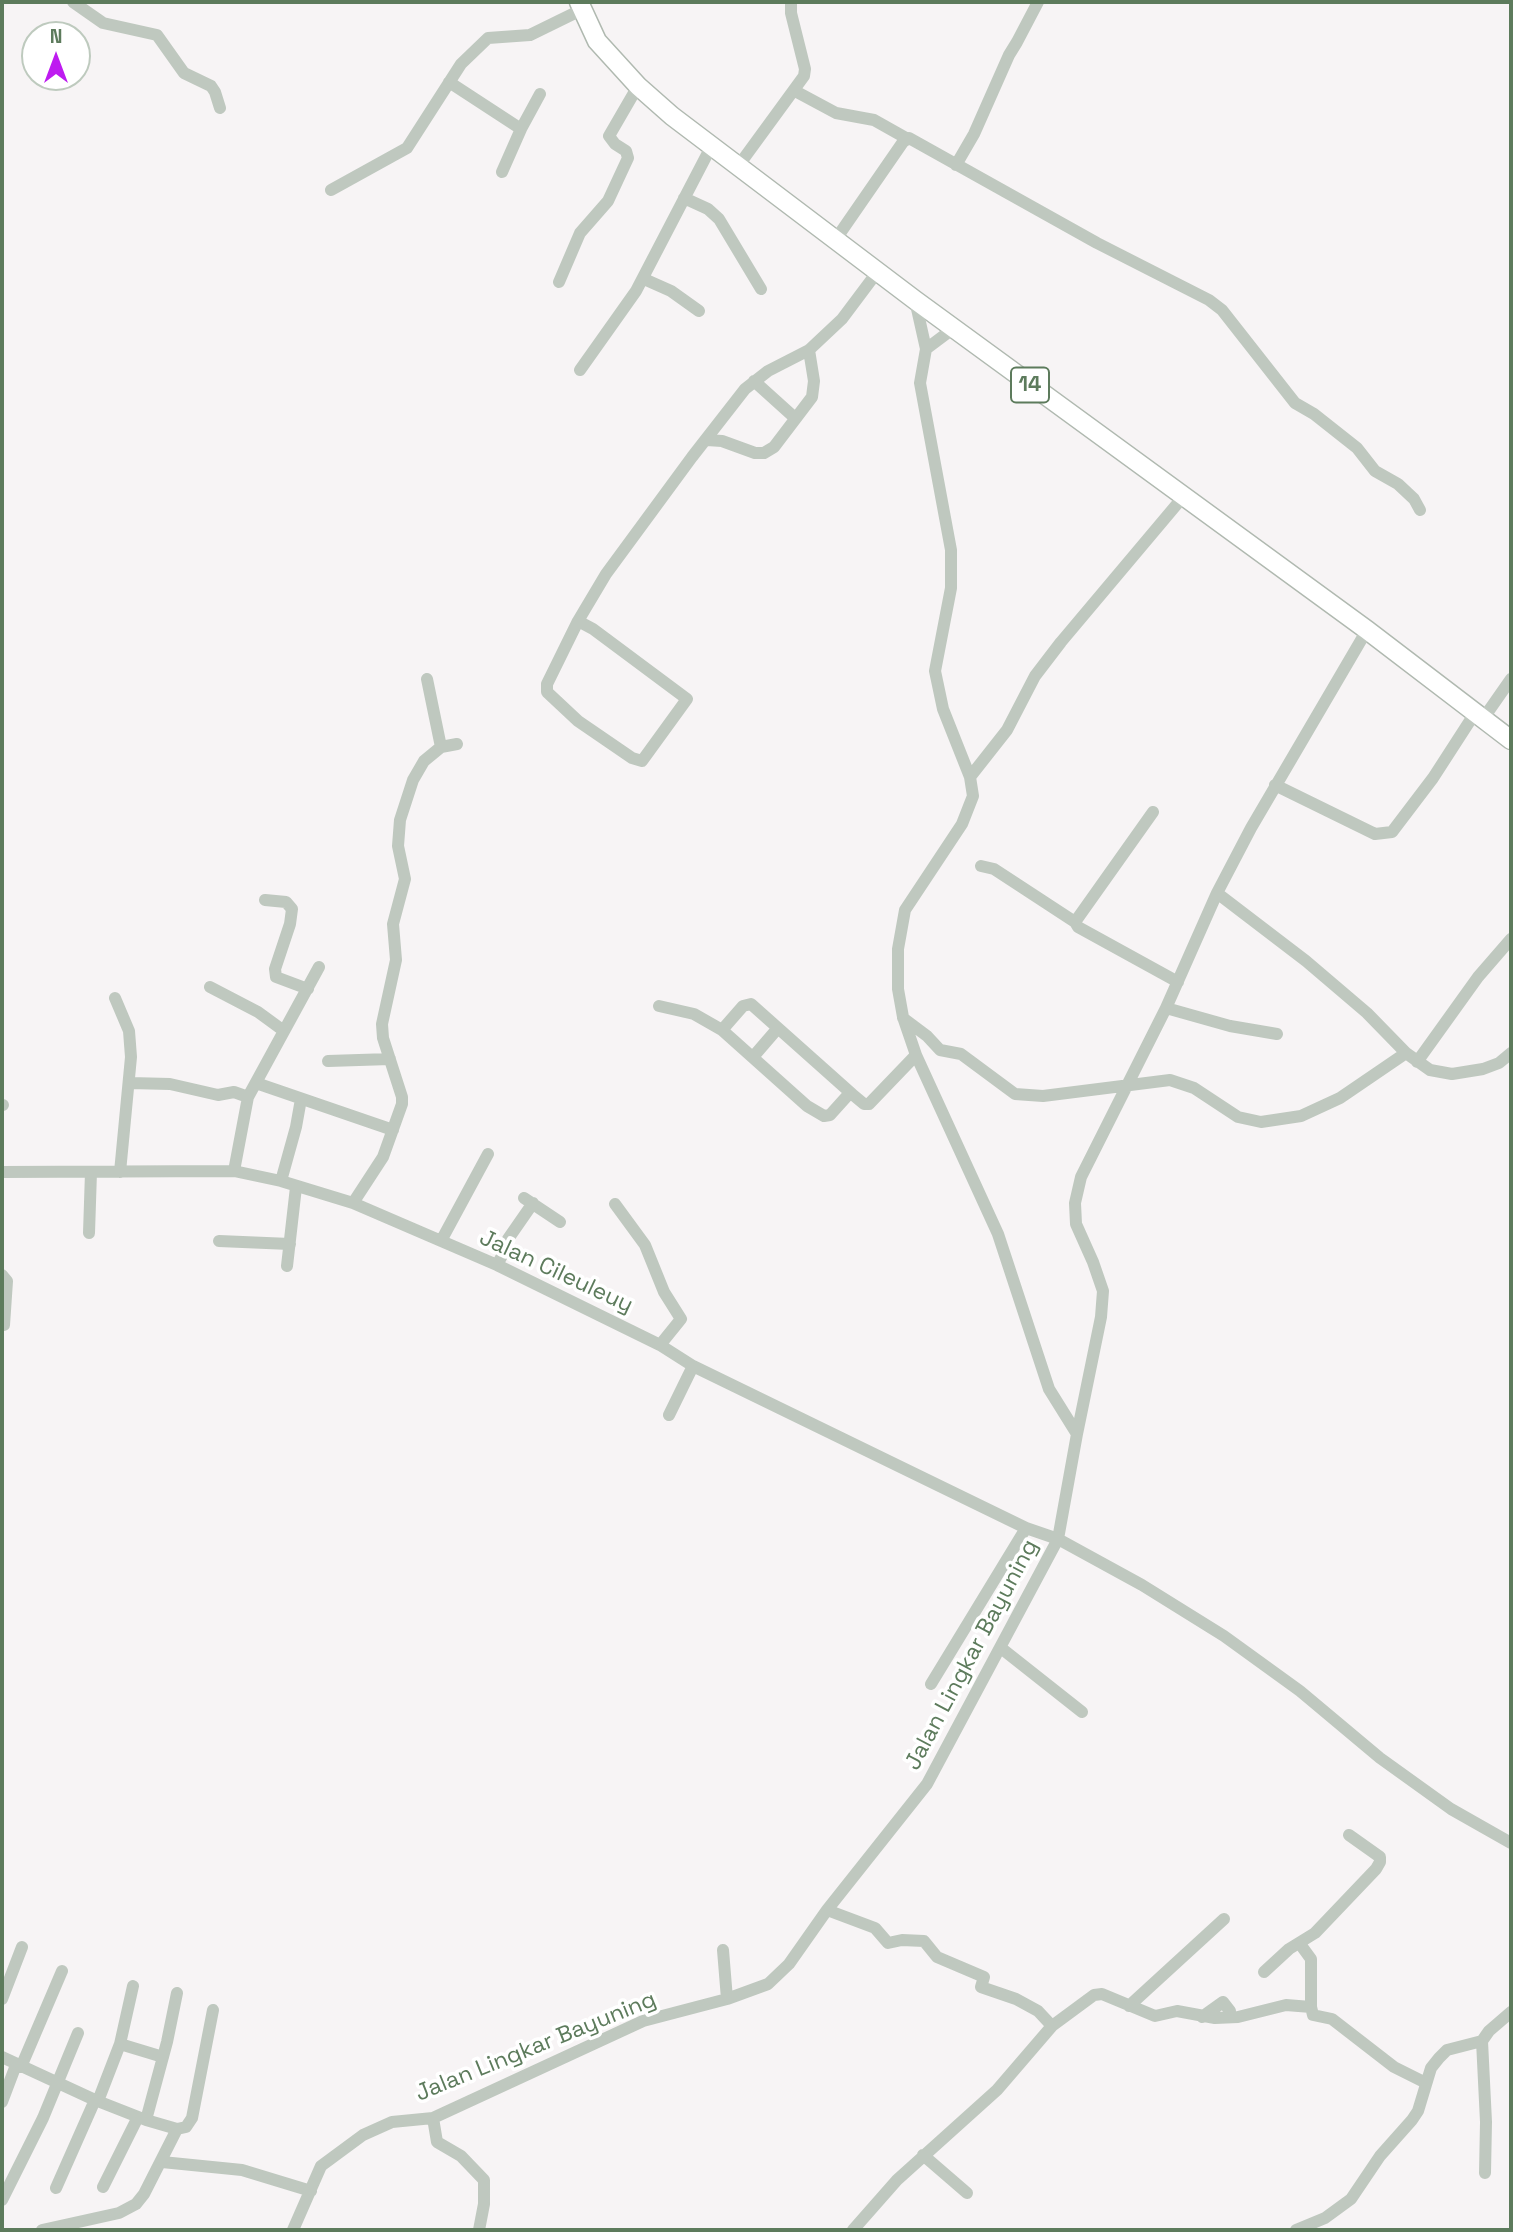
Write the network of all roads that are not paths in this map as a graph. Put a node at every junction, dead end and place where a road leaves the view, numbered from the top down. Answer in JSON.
{"nodes":[{"id":1,"x":73,"y":2,"type":"edge"},
{"id":2,"x":791,"y":2,"type":"edge"},
{"id":3,"x":1038,"y":2,"type":"edge"},
{"id":4,"x":580,"y":6,"type":"edge"},
{"id":5,"x":449,"y":82,"type":"junction"},
{"id":6,"x":638,"y":86,"type":"junction"},
{"id":7,"x":795,"y":91,"type":"junction"},
{"id":8,"x":540,"y":94,"type":"dead end"},
{"id":9,"x":219,"y":108,"type":"dead end"},
{"id":10,"x":521,"y":129,"type":"junction"},
{"id":11,"x":906,"y":138,"type":"junction"},
{"id":12,"x":712,"y":145,"type":"junction"},
{"id":13,"x":956,"y":164,"type":"junction"},
{"id":14,"x":739,"y":165,"type":"junction"},
{"id":15,"x":502,"y":172,"type":"dead end"},
{"id":16,"x":331,"y":190,"type":"dead end"},
{"id":17,"x":684,"y":198,"type":"junction"},
{"id":18,"x":836,"y":239,"type":"junction"},
{"id":19,"x":878,"y":271,"type":"junction"},
{"id":20,"x":644,"y":278,"type":"junction"},
{"id":21,"x":559,"y":282,"type":"dead end"},
{"id":22,"x":761,"y":289,"type":"dead end"},
{"id":23,"x":915,"y":300,"type":"junction"},
{"id":24,"x":699,"y":311,"type":"dead end"},
{"id":25,"x":954,"y":328,"type":"junction"},
{"id":26,"x":926,"y":349,"type":"junction"},
{"id":27,"x":809,"y":350,"type":"junction"},
{"id":28,"x":580,"y":370,"type":"dead end"},
{"id":29,"x":754,"y":381,"type":"junction"},
{"id":30,"x":795,"y":418,"type":"junction"},
{"id":31,"x":706,"y":440,"type":"junction"},
{"id":32,"x":1183,"y":497,"type":"junction"},
{"id":33,"x":1420,"y":510,"type":"dead end"},
{"id":34,"x":578,"y":621,"type":"junction"},
{"id":35,"x":1367,"y":630,"type":"junction"},
{"id":36,"x":427,"y":679,"type":"dead end"},
{"id":37,"x":1511,"y":680,"type":"edge"},
{"id":38,"x":1479,"y":716,"type":"junction"},
{"id":39,"x":1511,"y":740,"type":"edge"},
{"id":40,"x":457,"y":744,"type":"dead end"},
{"id":41,"x":441,"y":747,"type":"junction"},
{"id":42,"x":970,"y":777,"type":"junction"},
{"id":43,"x":1275,"y":785,"type":"junction"},
{"id":44,"x":1153,"y":812,"type":"dead end"},
{"id":45,"x":981,"y":866,"type":"dead end"},
{"id":46,"x":1217,"y":893,"type":"junction"},
{"id":47,"x":265,"y":900,"type":"dead end"},
{"id":48,"x":1075,"y":922,"type":"junction"},
{"id":49,"x":1511,"y":939,"type":"edge"},
{"id":50,"x":318,"y":967,"type":"dead end"},
{"id":51,"x":1178,"y":982,"type":"junction"},
{"id":52,"x":210,"y":987,"type":"dead end"},
{"id":53,"x":308,"y":989,"type":"junction"},
{"id":54,"x":115,"y":998,"type":"dead end"},
{"id":55,"x":659,"y":1006,"type":"dead end"},
{"id":56,"x":1166,"y":1008,"type":"junction"},
{"id":57,"x":903,"y":1017,"type":"junction"},
{"id":58,"x":778,"y":1028,"type":"junction"},
{"id":59,"x":722,"y":1030,"type":"junction"},
{"id":60,"x":284,"y":1031,"type":"junction"},
{"id":61,"x":1277,"y":1034,"type":"dead end"},
{"id":62,"x":1511,"y":1053,"type":"edge"},
{"id":63,"x":1406,"y":1054,"type":"junction"},
{"id":64,"x":916,"y":1055,"type":"junction"},
{"id":65,"x":753,"y":1058,"type":"junction"},
{"id":66,"x":390,"y":1059,"type":"junction"},
{"id":67,"x":328,"y":1061,"type":"dead end"},
{"id":68,"x":1418,"y":1062,"type":"junction"},
{"id":69,"x":130,"y":1083,"type":"junction"},
{"id":70,"x":256,"y":1083,"type":"junction"},
{"id":71,"x":1128,"y":1084,"type":"junction"},
{"id":72,"x":852,"y":1094,"type":"junction"},
{"id":73,"x":248,"y":1097,"type":"junction"},
{"id":74,"x":301,"y":1098,"type":"junction"},
{"id":75,"x":393,"y":1130,"type":"junction"},
{"id":76,"x":488,"y":1154,"type":"dead end"},
{"id":77,"x":234,"y":1171,"type":"junction"},
{"id":78,"x":2,"y":1172,"type":"edge"},
{"id":79,"x":91,"y":1172,"type":"junction"},
{"id":80,"x":120,"y":1172,"type":"junction"},
{"id":81,"x":281,"y":1181,"type":"junction"},
{"id":82,"x":296,"y":1187,"type":"junction"},
{"id":83,"x":353,"y":1203,"type":"junction"},
{"id":84,"x":615,"y":1204,"type":"dead end"},
{"id":85,"x":560,"y":1222,"type":"dead end"},
{"id":86,"x":89,"y":1233,"type":"dead end"},
{"id":87,"x":219,"y":1241,"type":"dead end"},
{"id":88,"x":441,"y":1241,"type":"junction"},
{"id":89,"x":290,"y":1244,"type":"junction"},
{"id":90,"x":497,"y":1265,"type":"junction"},
{"id":91,"x":287,"y":1266,"type":"dead end"},
{"id":92,"x":2,"y":1275,"type":"edge"},
{"id":93,"x":4,"y":1325,"type":"dead end"},
{"id":94,"x":660,"y":1345,"type":"junction"},
{"id":95,"x":692,"y":1366,"type":"junction"},
{"id":96,"x":669,"y":1415,"type":"dead end"},
{"id":97,"x":1077,"y":1434,"type":"junction"},
{"id":98,"x":1026,"y":1528,"type":"junction"},
{"id":99,"x":1058,"y":1539,"type":"junction"},
{"id":100,"x":1001,"y":1648,"type":"junction"},
{"id":101,"x":931,"y":1684,"type":"dead end"},
{"id":102,"x":1082,"y":1712,"type":"dead end"},
{"id":103,"x":1349,"y":1835,"type":"dead end"},
{"id":104,"x":1511,"y":1843,"type":"edge"},
{"id":105,"x":827,"y":1910,"type":"junction"},
{"id":106,"x":1224,"y":1919,"type":"dead end"},
{"id":107,"x":1300,"y":1944,"type":"junction"},
{"id":108,"x":22,"y":1947,"type":"dead end"},
{"id":109,"x":723,"y":1950,"type":"dead end"},
{"id":110,"x":62,"y":1971,"type":"dead end"},
{"id":111,"x":1264,"y":1972,"type":"dead end"},
{"id":112,"x":133,"y":1986,"type":"dead end"},
{"id":113,"x":177,"y":1993,"type":"dead end"},
{"id":114,"x":731,"y":1998,"type":"junction"},
{"id":115,"x":2,"y":1999,"type":"edge"},
{"id":116,"x":1129,"y":2006,"type":"junction"},
{"id":117,"x":1311,"y":2007,"type":"junction"},
{"id":118,"x":213,"y":2010,"type":"dead end"},
{"id":119,"x":1230,"y":2011,"type":"dead end"},
{"id":120,"x":1511,"y":2012,"type":"edge"},
{"id":121,"x":1202,"y":2017,"type":"junction"},
{"id":122,"x":1052,"y":2026,"type":"junction"},
{"id":123,"x":78,"y":2033,"type":"dead end"},
{"id":124,"x":1482,"y":2041,"type":"junction"},
{"id":125,"x":120,"y":2044,"type":"junction"},
{"id":126,"x":2,"y":2057,"type":"edge"},
{"id":127,"x":163,"y":2057,"type":"junction"},
{"id":128,"x":19,"y":2066,"type":"junction"},
{"id":129,"x":58,"y":2082,"type":"junction"},
{"id":130,"x":1426,"y":2083,"type":"junction"},
{"id":131,"x":97,"y":2100,"type":"junction"},
{"id":132,"x":2,"y":2102,"type":"edge"},
{"id":133,"x":142,"y":2118,"type":"junction"},
{"id":134,"x":433,"y":2118,"type":"junction"},
{"id":135,"x":177,"y":2129,"type":"junction"},
{"id":136,"x":923,"y":2155,"type":"junction"},
{"id":137,"x":162,"y":2162,"type":"junction"},
{"id":138,"x":1485,"y":2173,"type":"dead end"},
{"id":139,"x":103,"y":2187,"type":"dead end"},
{"id":140,"x":56,"y":2188,"type":"dead end"},
{"id":141,"x":311,"y":2191,"type":"junction"},
{"id":142,"x":967,"y":2193,"type":"dead end"},
{"id":143,"x":2,"y":2200,"type":"edge"},
{"id":144,"x":81,"y":2226,"type":"edge"},
{"id":145,"x":42,"y":2230,"type":"edge"},
{"id":146,"x":293,"y":2230,"type":"edge"},
{"id":147,"x":479,"y":2230,"type":"edge"},
{"id":148,"x":853,"y":2230,"type":"edge"},
{"id":149,"x":1296,"y":2230,"type":"edge"}],
"edges":[{"from":1,"to":9,"type":"street"},
{"from":2,"to":7,"type":"street"},
{"from":3,"to":13,"type":"street"},
{"from":4,"to":5,"type":"street"},
{"from":4,"to":6,"type":"highway","number":"14"},
{"from":5,"to":10,"type":"street"},
{"from":5,"to":16,"type":"street"},
{"from":6,"to":12,"type":"highway","number":"14"},
{"from":6,"to":21,"type":"street"},
{"from":7,"to":11,"type":"street"},
{"from":7,"to":14,"type":"street"},
{"from":8,"to":10,"type":"street"},
{"from":10,"to":15,"type":"street"},
{"from":11,"to":13,"type":"street"},
{"from":11,"to":18,"type":"street"},
{"from":12,"to":14,"type":"highway","number":"14"},
{"from":12,"to":17,"type":"street"},
{"from":13,"to":33,"type":"street"},
{"from":14,"to":18,"type":"highway","number":"14"},
{"from":17,"to":20,"type":"street"},
{"from":17,"to":22,"type":"street"},
{"from":18,"to":19,"type":"highway","number":"14"},
{"from":19,"to":23,"type":"highway","number":"14"},
{"from":19,"to":27,"type":"street"},
{"from":20,"to":24,"type":"street"},
{"from":20,"to":28,"type":"street"},
{"from":23,"to":25,"type":"highway","number":"14"},
{"from":23,"to":26,"type":"street"},
{"from":25,"to":26,"type":"street"},
{"from":25,"to":32,"type":"highway","number":"14"},
{"from":26,"to":42,"type":"street"},
{"from":27,"to":29,"type":"street"},
{"from":27,"to":30,"type":"street"},
{"from":29,"to":30,"type":"street"},
{"from":29,"to":31,"type":"street"},
{"from":30,"to":31,"type":"street"},
{"from":31,"to":34,"type":"street"},
{"from":32,"to":35,"type":"highway","number":"14"},
{"from":32,"to":42,"type":"street"},
{"from":34,"to":34,"type":"street"},
{"from":35,"to":38,"type":"highway","number":"14"},
{"from":35,"to":43,"type":"street","name":"Jalan Lingkar Bayuning"},
{"from":36,"to":41,"type":"street"},
{"from":37,"to":38,"type":"street"},
{"from":38,"to":39,"type":"highway","number":"14"},
{"from":38,"to":43,"type":"street"},
{"from":40,"to":41,"type":"street"},
{"from":41,"to":66,"type":"street"},
{"from":42,"to":57,"type":"street"},
{"from":43,"to":46,"type":"street","name":"Jalan Lingkar Bayuning"},
{"from":44,"to":48,"type":"street"},
{"from":45,"to":48,"type":"street"},
{"from":46,"to":51,"type":"street","name":"Jalan Lingkar Bayuning"},
{"from":46,"to":63,"type":"street"},
{"from":47,"to":53,"type":"street"},
{"from":48,"to":51,"type":"street"},
{"from":49,"to":68,"type":"street"},
{"from":50,"to":53,"type":"street"},
{"from":51,"to":56,"type":"street","name":"Jalan Lingkar Bayuning"},
{"from":52,"to":60,"type":"street"},
{"from":53,"to":60,"type":"street"},
{"from":54,"to":69,"type":"street"},
{"from":55,"to":59,"type":"street"},
{"from":56,"to":61,"type":"street"},
{"from":56,"to":71,"type":"street","name":"Jalan Lingkar Bayuning"},
{"from":57,"to":64,"type":"street"},
{"from":57,"to":71,"type":"street"},
{"from":58,"to":59,"type":"street"},
{"from":58,"to":65,"type":"street"},
{"from":58,"to":72,"type":"street"},
{"from":59,"to":65,"type":"street"},
{"from":60,"to":70,"type":"street"},
{"from":62,"to":68,"type":"street"},
{"from":63,"to":68,"type":"street"},
{"from":63,"to":71,"type":"street"},
{"from":64,"to":72,"type":"street"},
{"from":64,"to":97,"type":"street"},
{"from":65,"to":72,"type":"street"},
{"from":66,"to":67,"type":"street"},
{"from":66,"to":75,"type":"street"},
{"from":69,"to":73,"type":"street"},
{"from":69,"to":80,"type":"street"},
{"from":70,"to":73,"type":"street"},
{"from":70,"to":74,"type":"street"},
{"from":71,"to":97,"type":"street","name":"Jalan Lingkar Bayuning"},
{"from":73,"to":77,"type":"street"},
{"from":74,"to":75,"type":"street"},
{"from":74,"to":81,"type":"street"},
{"from":75,"to":83,"type":"street"},
{"from":76,"to":88,"type":"street"},
{"from":77,"to":80,"type":"street","name":"Jalan Cileuleuy"},
{"from":77,"to":81,"type":"street","name":"Jalan Cileuleuy"},
{"from":78,"to":79,"type":"street","name":"Jalan Cileuleuy"},
{"from":79,"to":80,"type":"street","name":"Jalan Cileuleuy"},
{"from":79,"to":86,"type":"street"},
{"from":81,"to":82,"type":"street","name":"Jalan Cileuleuy"},
{"from":82,"to":83,"type":"street","name":"Jalan Cileuleuy"},
{"from":82,"to":89,"type":"street"},
{"from":83,"to":88,"type":"street","name":"Jalan Cileuleuy"},
{"from":84,"to":94,"type":"street"},
{"from":85,"to":90,"type":"street"},
{"from":87,"to":89,"type":"street"},
{"from":88,"to":90,"type":"street","name":"Jalan Cileuleuy"},
{"from":89,"to":91,"type":"street"},
{"from":90,"to":94,"type":"street","name":"Jalan Cileuleuy"},
{"from":92,"to":93,"type":"street"},
{"from":94,"to":95,"type":"street","name":"Jalan Cileuleuy"},
{"from":95,"to":96,"type":"street"},
{"from":95,"to":98,"type":"street","name":"Jalan Cileuleuy"},
{"from":97,"to":99,"type":"street","name":"Jalan Lingkar Bayuning"},
{"from":98,"to":99,"type":"street","name":"Jalan Cileuleuy"},
{"from":98,"to":101,"type":"street"},
{"from":99,"to":100,"type":"street","name":"Jalan Lingkar Bayuning"},
{"from":99,"to":104,"type":"street","name":"Jalan Cileuleuy"},
{"from":100,"to":102,"type":"street"},
{"from":100,"to":105,"type":"street","name":"Jalan Lingkar Bayuning"},
{"from":103,"to":107,"type":"street"},
{"from":105,"to":114,"type":"street","name":"Jalan Lingkar Bayuning"},
{"from":105,"to":122,"type":"street"},
{"from":106,"to":116,"type":"street"},
{"from":107,"to":111,"type":"street"},
{"from":107,"to":117,"type":"street"},
{"from":108,"to":115,"type":"street"},
{"from":109,"to":114,"type":"street"},
{"from":110,"to":128,"type":"street"},
{"from":112,"to":125,"type":"street"},
{"from":113,"to":127,"type":"street"},
{"from":114,"to":134,"type":"street","name":"Jalan Lingkar Bayuning"},
{"from":116,"to":121,"type":"street"},
{"from":116,"to":122,"type":"street"},
{"from":117,"to":121,"type":"street"},
{"from":117,"to":130,"type":"street"},
{"from":118,"to":135,"type":"street"},
{"from":119,"to":121,"type":"street"},
{"from":120,"to":124,"type":"street"},
{"from":122,"to":136,"type":"street"},
{"from":123,"to":129,"type":"street"},
{"from":124,"to":130,"type":"street"},
{"from":124,"to":138,"type":"street"},
{"from":125,"to":127,"type":"street"},
{"from":125,"to":131,"type":"street"},
{"from":126,"to":128,"type":"street"},
{"from":127,"to":133,"type":"street"},
{"from":128,"to":129,"type":"street"},
{"from":128,"to":132,"type":"street"},
{"from":129,"to":131,"type":"street"},
{"from":129,"to":143,"type":"street"},
{"from":130,"to":149,"type":"street"},
{"from":131,"to":133,"type":"street"},
{"from":131,"to":140,"type":"street"},
{"from":133,"to":135,"type":"street"},
{"from":133,"to":139,"type":"street"},
{"from":134,"to":141,"type":"street","name":"Jalan Lingkar Bayuning"},
{"from":134,"to":147,"type":"street"},
{"from":135,"to":137,"type":"street"},
{"from":136,"to":142,"type":"street"},
{"from":136,"to":148,"type":"street"},
{"from":137,"to":141,"type":"street"},
{"from":137,"to":144,"type":"street"},
{"from":141,"to":146,"type":"street","name":"Jalan Lingkar Bayuning"},
{"from":144,"to":145,"type":"street"}]}
